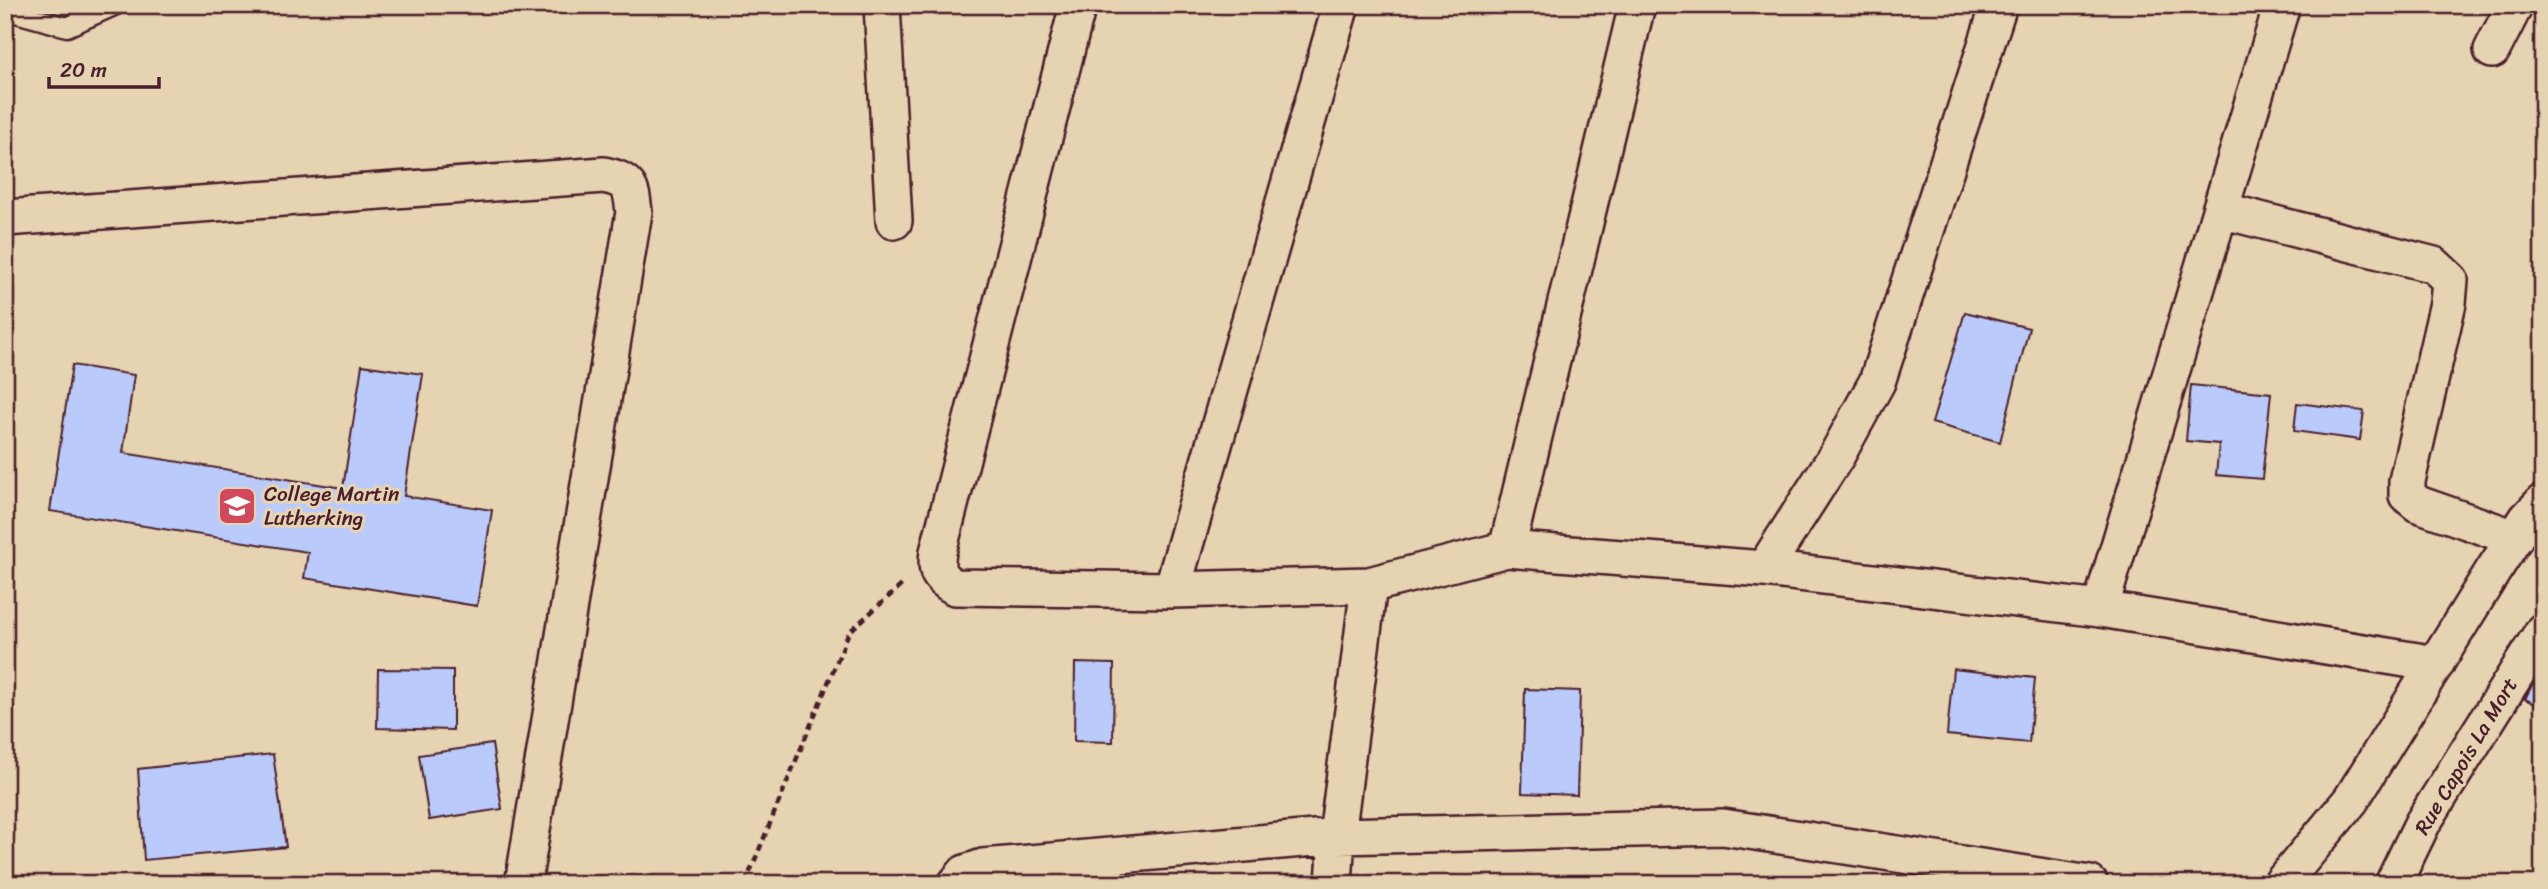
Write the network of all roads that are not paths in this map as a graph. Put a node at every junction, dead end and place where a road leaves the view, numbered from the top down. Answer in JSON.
{"nodes":[{"id":1,"x":116,"y":5,"type":"edge"},
{"id":2,"x":881,"y":5,"type":"edge"},
{"id":3,"x":1078,"y":5,"type":"edge"},
{"id":4,"x":1341,"y":5,"type":"edge"},
{"id":5,"x":1637,"y":5,"type":"edge"},
{"id":6,"x":1999,"y":5,"type":"edge"},
{"id":7,"x":2282,"y":5,"type":"edge"},
{"id":8,"x":2515,"y":5,"type":"edge"},
{"id":9,"x":5,"y":10,"type":"edge"},
{"id":10,"x":2493,"y":50,"type":"dead end"},
{"id":11,"x":2221,"y":210,"type":"junction"},
{"id":12,"x":5,"y":218,"type":"edge"},
{"id":13,"x":894,"y":221,"type":"dead end"},
{"id":14,"x":2543,"y":502,"type":"edge"},
{"id":15,"x":2515,"y":538,"type":"junction"},
{"id":16,"x":1507,"y":549,"type":"junction"},
{"id":17,"x":1764,"y":569,"type":"junction"},
{"id":18,"x":1370,"y":585,"type":"junction"},
{"id":19,"x":1172,"y":590,"type":"junction"},
{"id":20,"x":2100,"y":609,"type":"junction"},
{"id":21,"x":2543,"y":631,"type":"edge"},
{"id":22,"x":2436,"y":664,"type":"junction"},
{"id":23,"x":1337,"y":836,"type":"junction"},
{"id":24,"x":523,"y":884,"type":"edge"},
{"id":25,"x":956,"y":884,"type":"edge"},
{"id":26,"x":1334,"y":884,"type":"edge"},
{"id":27,"x":2090,"y":884,"type":"edge"},
{"id":28,"x":2281,"y":884,"type":"edge"},
{"id":29,"x":2393,"y":884,"type":"edge"}],
"edges":[{"from":1,"to":9,"type":"lane"},
{"from":2,"to":13,"type":"street"},
{"from":3,"to":19,"type":"street"},
{"from":4,"to":19,"type":"street"},
{"from":5,"to":16,"type":"street"},
{"from":6,"to":17,"type":"street"},
{"from":7,"to":11,"type":"street"},
{"from":8,"to":10,"type":"street"},
{"from":11,"to":15,"type":"street"},
{"from":11,"to":20,"type":"street"},
{"from":12,"to":24,"type":"street"},
{"from":14,"to":15,"type":"street"},
{"from":15,"to":22,"type":"street"},
{"from":16,"to":17,"type":"street"},
{"from":16,"to":18,"type":"street"},
{"from":17,"to":20,"type":"street"},
{"from":18,"to":19,"type":"street"},
{"from":18,"to":23,"type":"street"},
{"from":20,"to":22,"type":"street"},
{"from":21,"to":29,"type":"street","name":"Rue Capois La Mort"},
{"from":22,"to":28,"type":"street"},
{"from":23,"to":25,"type":"street"},
{"from":23,"to":26,"type":"street"},
{"from":23,"to":27,"type":"street"}]}
